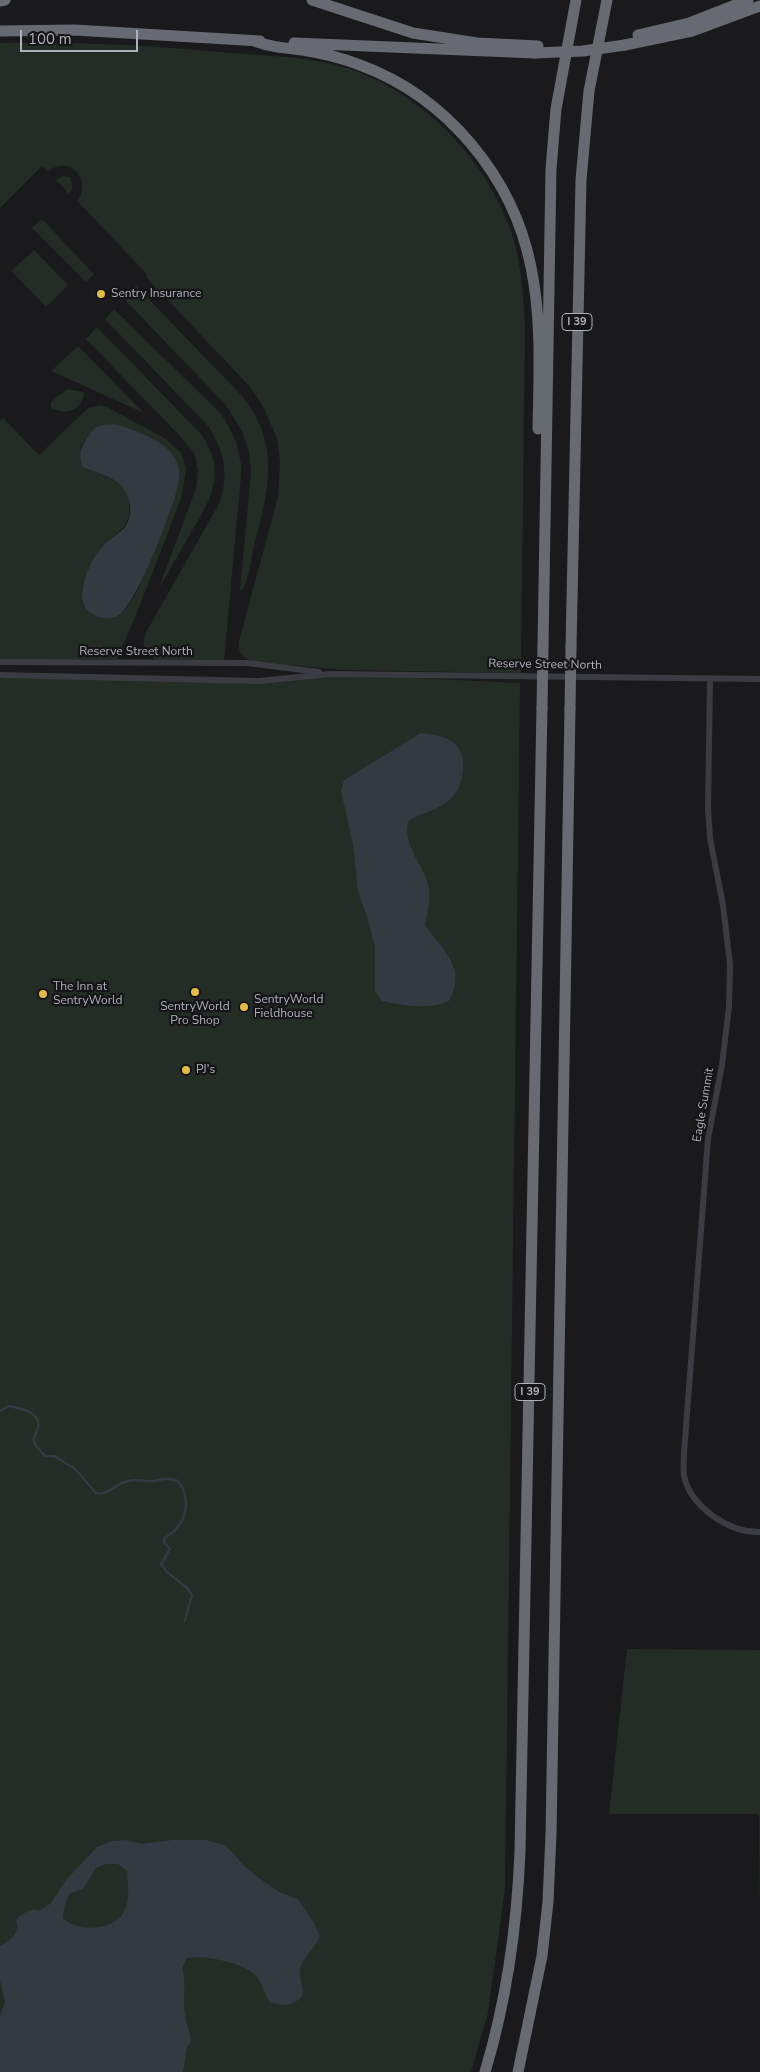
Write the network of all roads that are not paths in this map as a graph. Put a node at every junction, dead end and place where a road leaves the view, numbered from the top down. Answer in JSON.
{"nodes":[{"id":1,"x":5,"y":0,"type":"edge"},
{"id":2,"x":312,"y":0,"type":"edge"},
{"id":3,"x":576,"y":0,"type":"edge"},
{"id":4,"x":608,"y":0,"type":"edge"},
{"id":5,"x":748,"y":0,"type":"edge"},
{"id":6,"x":0,"y":1,"type":"edge"},
{"id":7,"x":760,"y":6,"type":"edge"},
{"id":8,"x":0,"y":31,"type":"edge"},
{"id":9,"x":254,"y":41,"type":"junction"},
{"id":10,"x":626,"y":41,"type":"junction"},
{"id":11,"x":537,"y":49,"type":"junction"},
{"id":12,"x":546,"y":454,"type":"junction"},
{"id":13,"x":0,"y":662,"type":"edge"},
{"id":14,"x":330,"y":674,"type":"junction"},
{"id":15,"x":0,"y":676,"type":"edge"},
{"id":16,"x":710,"y":679,"type":"junction"},
{"id":17,"x":760,"y":680,"type":"edge"},
{"id":18,"x":760,"y":1532,"type":"edge"},
{"id":19,"x":485,"y":2072,"type":"edge"},
{"id":20,"x":518,"y":2072,"type":"edge"}],
"edges":[{"from":1,"to":6,"type":"highway"},
{"from":2,"to":11,"type":"highway"},
{"from":3,"to":12,"type":"highway","number":"I 39"},
{"from":4,"to":20,"type":"highway","number":"I 39","bridge":true},
{"from":5,"to":10,"type":"highway"},
{"from":7,"to":10,"type":"highway"},
{"from":8,"to":9,"type":"highway"},
{"from":9,"to":11,"type":"highway"},
{"from":9,"to":12,"type":"highway"},
{"from":10,"to":11,"type":"highway"},
{"from":12,"to":19,"type":"highway","number":"I 39","bridge":true},
{"from":13,"to":14,"type":"street","name":"Reserve Street North"},
{"from":14,"to":15,"type":"street","name":"Reserve Street North"},
{"from":14,"to":16,"type":"street","name":"Reserve Street North"},
{"from":16,"to":17,"type":"street","name":"Reserve Street North"},
{"from":16,"to":18,"type":"street","name":"Eagle Summit"}]}
